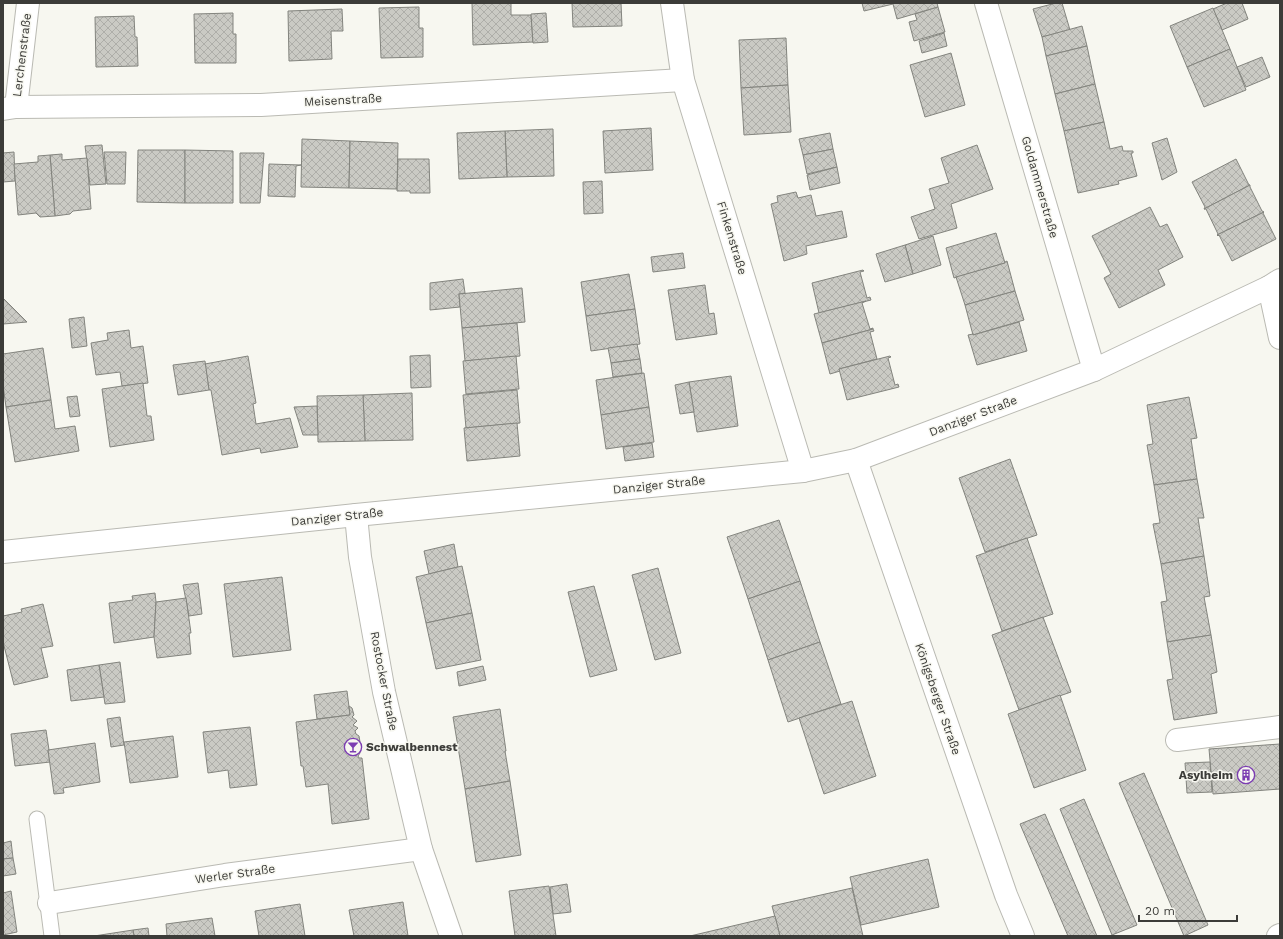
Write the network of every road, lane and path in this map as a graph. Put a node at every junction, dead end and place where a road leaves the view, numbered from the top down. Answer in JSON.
{"nodes":[{"id":1,"x":28,"y":3,"type":"edge"},
{"id":2,"x":672,"y":3,"type":"edge"},
{"id":3,"x":986,"y":3,"type":"edge"},
{"id":4,"x":683,"y":80,"type":"junction"},
{"id":5,"x":9,"y":108,"type":"edge"},
{"id":6,"x":1274,"y":284,"type":"edge"},
{"id":7,"x":1280,"y":338,"type":"edge"},
{"id":8,"x":1094,"y":370,"type":"junction"},
{"id":9,"x":856,"y":460,"type":"junction"},
{"id":10,"x":803,"y":471,"type":"junction"},
{"id":11,"x":356,"y":515,"type":"junction"},
{"id":12,"x":3,"y":552,"type":"edge"},
{"id":13,"x":1280,"y":727,"type":"edge"},
{"id":14,"x":1177,"y":740,"type":"dead end"},
{"id":15,"x":36,"y":819,"type":"dead end"},
{"id":16,"x":421,"y":849,"type":"junction"},
{"id":17,"x":49,"y":903,"type":"junction"},
{"id":18,"x":52,"y":936,"type":"edge"},
{"id":19,"x":451,"y":936,"type":"edge"},
{"id":20,"x":1023,"y":936,"type":"edge"}],
"edges":[{"from":1,"to":5,"type":"street","name":"Lerchenstraße"},
{"from":2,"to":4,"type":"street","name":"Finkenstraße"},
{"from":3,"to":8,"type":"street","name":"Goldammerstraße"},
{"from":4,"to":5,"type":"street","name":"Meisenstraße"},
{"from":4,"to":10,"type":"street","name":"Finkenstraße"},
{"from":6,"to":7,"type":"street"},
{"from":6,"to":8,"type":"street","name":"Danziger Straße"},
{"from":8,"to":9,"type":"street","name":"Danziger Straße"},
{"from":9,"to":10,"type":"street","name":"Danziger Straße"},
{"from":9,"to":20,"type":"street","name":"Königsberger Straße"},
{"from":10,"to":11,"type":"street","name":"Danziger Straße"},
{"from":11,"to":12,"type":"street","name":"Danziger Straße"},
{"from":11,"to":16,"type":"street","name":"Rostocker Straße"},
{"from":13,"to":14,"type":"street"},
{"from":15,"to":17,"type":"lane"},
{"from":16,"to":17,"type":"street","name":"Werler Straße"},
{"from":16,"to":19,"type":"street","name":"Rostocker Straße"},
{"from":17,"to":18,"type":"lane"}]}
